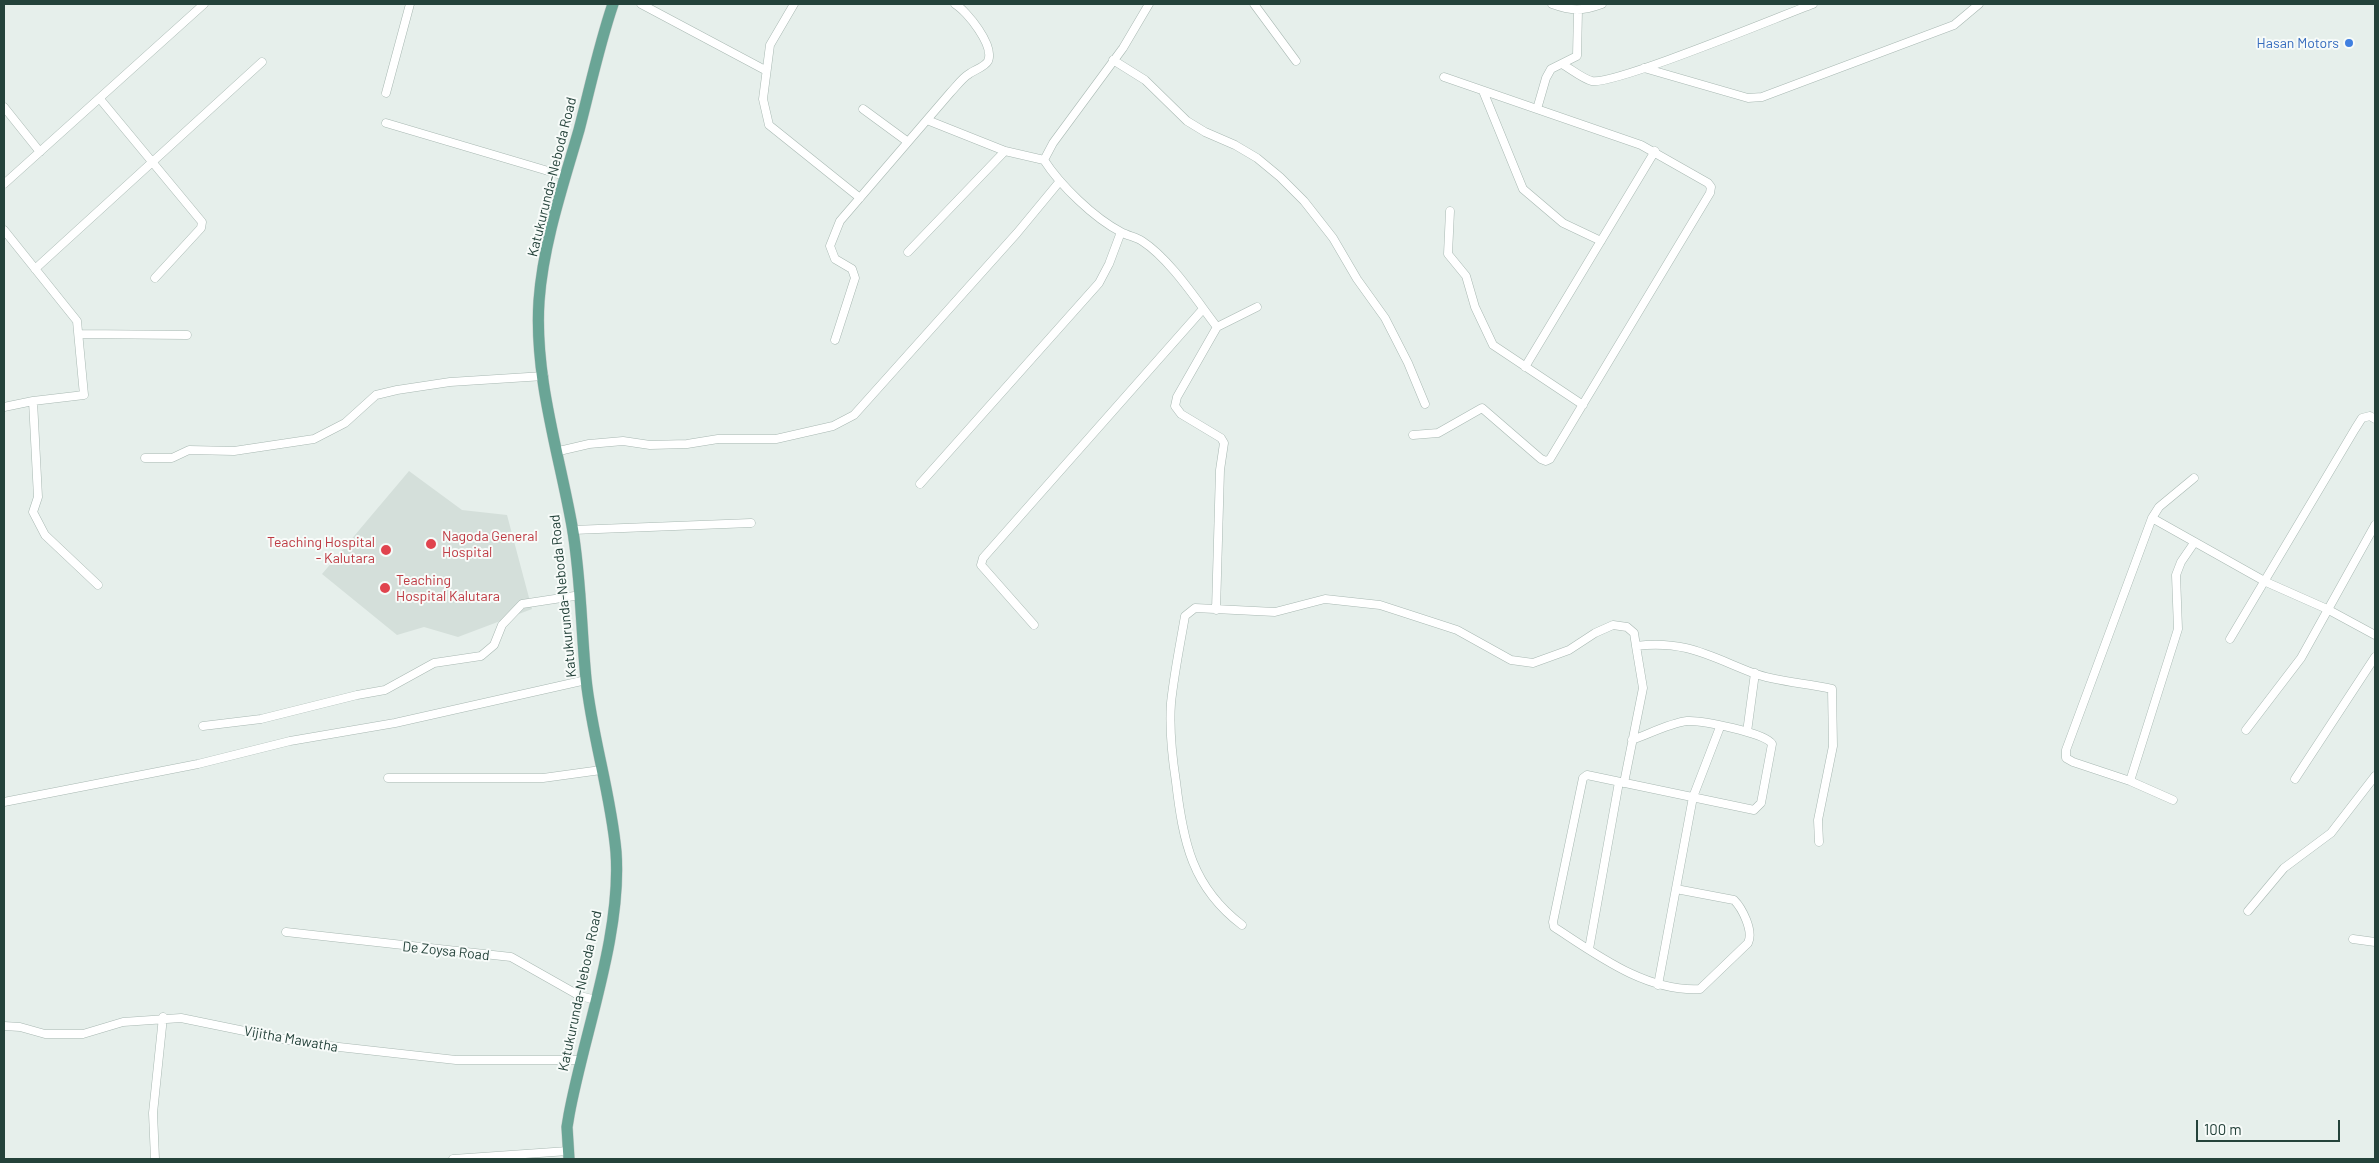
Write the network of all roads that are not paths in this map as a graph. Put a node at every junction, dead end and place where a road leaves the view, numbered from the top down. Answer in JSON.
{"nodes":[{"id":1,"x":204,"y":4,"type":"edge"},
{"id":2,"x":410,"y":4,"type":"edge"},
{"id":3,"x":613,"y":4,"type":"edge"},
{"id":4,"x":641,"y":4,"type":"edge"},
{"id":5,"x":794,"y":4,"type":"edge"},
{"id":6,"x":955,"y":4,"type":"edge"},
{"id":7,"x":1149,"y":4,"type":"edge"},
{"id":8,"x":1254,"y":4,"type":"edge"},
{"id":9,"x":1552,"y":4,"type":"edge"},
{"id":10,"x":1602,"y":4,"type":"edge"},
{"id":11,"x":1813,"y":4,"type":"edge"},
{"id":12,"x":1979,"y":4,"type":"edge"},
{"id":13,"x":1578,"y":10,"type":"junction"},
{"id":14,"x":1113,"y":60,"type":"junction"},
{"id":15,"x":1296,"y":61,"type":"dead end"},
{"id":16,"x":262,"y":62,"type":"dead end"},
{"id":17,"x":1562,"y":64,"type":"junction"},
{"id":18,"x":1644,"y":68,"type":"junction"},
{"id":19,"x":766,"y":70,"type":"junction"},
{"id":20,"x":1444,"y":77,"type":"dead end"},
{"id":21,"x":1483,"y":91,"type":"junction"},
{"id":22,"x":386,"y":92,"type":"dead end"},
{"id":23,"x":100,"y":99,"type":"junction"},
{"id":24,"x":4,"y":106,"type":"edge"},
{"id":25,"x":863,"y":109,"type":"dead end"},
{"id":26,"x":1537,"y":109,"type":"junction"},
{"id":27,"x":927,"y":120,"type":"junction"},
{"id":28,"x":386,"y":123,"type":"dead end"},
{"id":29,"x":908,"y":142,"type":"junction"},
{"id":30,"x":1005,"y":150,"type":"junction"},
{"id":31,"x":1655,"y":151,"type":"junction"},
{"id":32,"x":40,"y":152,"type":"junction"},
{"id":33,"x":1044,"y":160,"type":"junction"},
{"id":34,"x":154,"y":161,"type":"junction"},
{"id":35,"x":565,"y":176,"type":"junction"},
{"id":36,"x":1060,"y":182,"type":"junction"},
{"id":37,"x":4,"y":184,"type":"edge"},
{"id":38,"x":860,"y":198,"type":"junction"},
{"id":39,"x":1450,"y":211,"type":"dead end"},
{"id":40,"x":4,"y":230,"type":"edge"},
{"id":41,"x":1121,"y":232,"type":"junction"},
{"id":42,"x":1601,"y":241,"type":"junction"},
{"id":43,"x":908,"y":252,"type":"dead end"},
{"id":44,"x":35,"y":268,"type":"junction"},
{"id":45,"x":155,"y":278,"type":"dead end"},
{"id":46,"x":1256,"y":307,"type":"dead end"},
{"id":47,"x":1203,"y":309,"type":"junction"},
{"id":48,"x":1217,"y":327,"type":"junction"},
{"id":49,"x":79,"y":334,"type":"junction"},
{"id":50,"x":187,"y":334,"type":"dead end"},
{"id":51,"x":835,"y":340,"type":"dead end"},
{"id":52,"x":1525,"y":367,"type":"junction"},
{"id":53,"x":544,"y":376,"type":"junction"},
{"id":54,"x":33,"y":401,"type":"junction"},
{"id":55,"x":1425,"y":404,"type":"dead end"},
{"id":56,"x":1583,"y":405,"type":"junction"},
{"id":57,"x":4,"y":407,"type":"edge"},
{"id":58,"x":2375,"y":419,"type":"edge"},
{"id":59,"x":1413,"y":435,"type":"dead end"},
{"id":60,"x":558,"y":451,"type":"junction"},
{"id":61,"x":144,"y":458,"type":"dead end"},
{"id":62,"x":2194,"y":478,"type":"dead end"},
{"id":63,"x":920,"y":484,"type":"dead end"},
{"id":64,"x":2152,"y":518,"type":"junction"},
{"id":65,"x":751,"y":523,"type":"dead end"},
{"id":66,"x":2375,"y":525,"type":"edge"},
{"id":67,"x":573,"y":530,"type":"junction"},
{"id":68,"x":2194,"y":543,"type":"junction"},
{"id":69,"x":2266,"y":582,"type":"junction"},
{"id":70,"x":98,"y":585,"type":"dead end"},
{"id":71,"x":580,"y":595,"type":"junction"},
{"id":72,"x":2327,"y":609,"type":"junction"},
{"id":73,"x":1216,"y":610,"type":"junction"},
{"id":74,"x":1034,"y":625,"type":"dead end"},
{"id":75,"x":2375,"y":635,"type":"edge"},
{"id":76,"x":2230,"y":639,"type":"dead end"},
{"id":77,"x":1636,"y":646,"type":"junction"},
{"id":78,"x":2375,"y":658,"type":"edge"},
{"id":79,"x":1755,"y":673,"type":"junction"},
{"id":80,"x":586,"y":680,"type":"junction"},
{"id":81,"x":203,"y":726,"type":"dead end"},
{"id":82,"x":1720,"y":727,"type":"junction"},
{"id":83,"x":2246,"y":730,"type":"dead end"},
{"id":84,"x":1747,"y":732,"type":"junction"},
{"id":85,"x":1632,"y":740,"type":"junction"},
{"id":86,"x":601,"y":770,"type":"junction"},
{"id":87,"x":2375,"y":776,"type":"edge"},
{"id":88,"x":388,"y":778,"type":"dead end"},
{"id":89,"x":2296,"y":779,"type":"dead end"},
{"id":90,"x":2130,"y":781,"type":"junction"},
{"id":91,"x":1621,"y":782,"type":"junction"},
{"id":92,"x":1693,"y":797,"type":"junction"},
{"id":93,"x":2173,"y":800,"type":"dead end"},
{"id":94,"x":4,"y":802,"type":"edge"},
{"id":95,"x":1819,"y":842,"type":"dead end"},
{"id":96,"x":1676,"y":889,"type":"junction"},
{"id":97,"x":2248,"y":911,"type":"dead end"},
{"id":98,"x":1242,"y":925,"type":"dead end"},
{"id":99,"x":286,"y":932,"type":"dead end"},
{"id":100,"x":2353,"y":938,"type":"dead end"},
{"id":101,"x":2375,"y":942,"type":"edge"},
{"id":102,"x":1589,"y":949,"type":"junction"},
{"id":103,"x":1658,"y":985,"type":"junction"},
{"id":104,"x":596,"y":1000,"type":"junction"},
{"id":105,"x":163,"y":1017,"type":"junction"},
{"id":106,"x":4,"y":1026,"type":"edge"},
{"id":107,"x":582,"y":1060,"type":"junction"},
{"id":108,"x":569,"y":1155,"type":"edge"},
{"id":109,"x":155,"y":1159,"type":"edge"},
{"id":110,"x":453,"y":1159,"type":"edge"}],
"edges":[{"from":1,"to":23,"type":"street"},
{"from":2,"to":22,"type":"street"},
{"from":3,"to":35,"type":"main road","name":"Katukurunda-Neboda Road"},
{"from":4,"to":19,"type":"street"},
{"from":5,"to":19,"type":"street"},
{"from":6,"to":27,"type":"street"},
{"from":7,"to":14,"type":"street"},
{"from":8,"to":15,"type":"street"},
{"from":9,"to":13,"type":"street"},
{"from":10,"to":13,"type":"street"},
{"from":11,"to":18,"type":"street"},
{"from":12,"to":18,"type":"street"},
{"from":13,"to":17,"type":"street"},
{"from":14,"to":33,"type":"street"},
{"from":14,"to":55,"type":"street"},
{"from":16,"to":34,"type":"street"},
{"from":17,"to":18,"type":"street"},
{"from":17,"to":26,"type":"street"},
{"from":19,"to":38,"type":"street"},
{"from":20,"to":21,"type":"street"},
{"from":21,"to":26,"type":"street"},
{"from":21,"to":42,"type":"street"},
{"from":23,"to":32,"type":"street"},
{"from":23,"to":34,"type":"street"},
{"from":24,"to":32,"type":"street"},
{"from":25,"to":29,"type":"street"},
{"from":26,"to":31,"type":"street"},
{"from":27,"to":29,"type":"street"},
{"from":27,"to":30,"type":"street"},
{"from":28,"to":35,"type":"street"},
{"from":29,"to":38,"type":"street"},
{"from":30,"to":33,"type":"street"},
{"from":30,"to":43,"type":"street"},
{"from":31,"to":42,"type":"street"},
{"from":31,"to":56,"type":"street"},
{"from":32,"to":37,"type":"street"},
{"from":33,"to":36,"type":"street"},
{"from":34,"to":44,"type":"street"},
{"from":34,"to":45,"type":"street"},
{"from":35,"to":53,"type":"main road","name":"Katukurunda-Neboda Road"},
{"from":36,"to":41,"type":"street"},
{"from":36,"to":60,"type":"street"},
{"from":38,"to":51,"type":"street"},
{"from":39,"to":52,"type":"street"},
{"from":40,"to":44,"type":"street"},
{"from":41,"to":47,"type":"street"},
{"from":41,"to":63,"type":"street"},
{"from":42,"to":52,"type":"street"},
{"from":44,"to":49,"type":"street"},
{"from":46,"to":48,"type":"street"},
{"from":47,"to":48,"type":"street"},
{"from":47,"to":74,"type":"street"},
{"from":48,"to":73,"type":"street"},
{"from":49,"to":50,"type":"street"},
{"from":49,"to":54,"type":"street"},
{"from":52,"to":56,"type":"street"},
{"from":53,"to":60,"type":"main road","name":"Katukurunda-Neboda Road"},
{"from":53,"to":61,"type":"street"},
{"from":54,"to":57,"type":"street"},
{"from":54,"to":70,"type":"street"},
{"from":56,"to":59,"type":"street"},
{"from":58,"to":69,"type":"street"},
{"from":60,"to":67,"type":"main road","name":"Katukurunda-Neboda Road"},
{"from":62,"to":64,"type":"street"},
{"from":64,"to":68,"type":"street"},
{"from":64,"to":90,"type":"street"},
{"from":65,"to":67,"type":"street"},
{"from":66,"to":72,"type":"street"},
{"from":67,"to":71,"type":"main road","name":"Katukurunda-Neboda Road"},
{"from":68,"to":69,"type":"street"},
{"from":68,"to":90,"type":"street"},
{"from":69,"to":72,"type":"street"},
{"from":69,"to":76,"type":"street"},
{"from":71,"to":80,"type":"main road","name":"Katukurunda-Neboda Road"},
{"from":71,"to":81,"type":"street"},
{"from":72,"to":75,"type":"street"},
{"from":72,"to":83,"type":"street"},
{"from":73,"to":77,"type":"street"},
{"from":73,"to":98,"type":"street"},
{"from":77,"to":79,"type":"street"},
{"from":77,"to":85,"type":"street"},
{"from":78,"to":89,"type":"street"},
{"from":79,"to":84,"type":"street"},
{"from":79,"to":95,"type":"street"},
{"from":80,"to":86,"type":"main road","name":"Katukurunda-Neboda Road"},
{"from":80,"to":94,"type":"street"},
{"from":82,"to":84,"type":"street"},
{"from":82,"to":85,"type":"street"},
{"from":82,"to":92,"type":"street"},
{"from":84,"to":92,"type":"street"},
{"from":85,"to":91,"type":"street"},
{"from":86,"to":88,"type":"street"},
{"from":86,"to":104,"type":"main road","name":"Katukurunda-Neboda Road"},
{"from":87,"to":97,"type":"street"},
{"from":90,"to":93,"type":"street"},
{"from":91,"to":92,"type":"street"},
{"from":91,"to":102,"type":"street"},
{"from":91,"to":102,"type":"street"},
{"from":92,"to":96,"type":"street"},
{"from":96,"to":103,"type":"street"},
{"from":96,"to":103,"type":"street"},
{"from":99,"to":104,"type":"street","name":"De Zoysa Road"},
{"from":100,"to":101,"type":"street"},
{"from":102,"to":103,"type":"street"},
{"from":104,"to":107,"type":"main road","name":"Katukurunda-Neboda Road"},
{"from":105,"to":106,"type":"street","name":"Vijitha Mawatha"},
{"from":105,"to":107,"type":"street","name":"Vijitha Mawatha"},
{"from":105,"to":109,"type":"street"},
{"from":107,"to":108,"type":"main road","name":"Katukurunda-Neboda Road"},
{"from":108,"to":110,"type":"street"}]}
